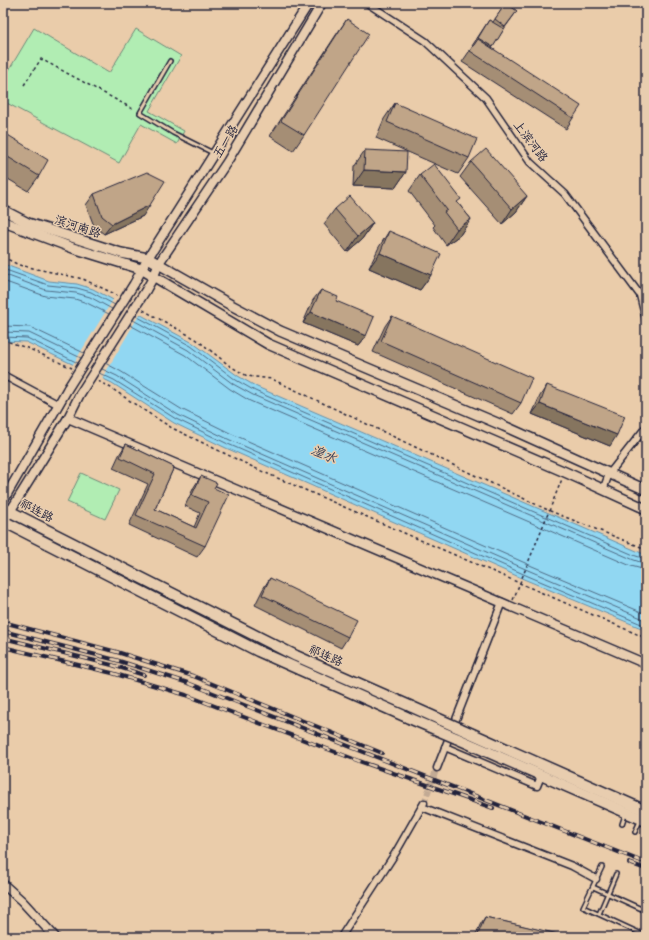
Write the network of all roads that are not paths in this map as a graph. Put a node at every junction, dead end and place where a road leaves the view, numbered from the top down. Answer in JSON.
{"nodes":[{"id":1,"x":309,"y":3,"type":"edge"},
{"id":2,"x":322,"y":3,"type":"edge"},
{"id":3,"x":367,"y":3,"type":"edge"},
{"id":4,"x":170,"y":61,"type":"dead end"},
{"id":5,"x":214,"y":153,"type":"junction"},
{"id":6,"x":3,"y":210,"type":"edge"},
{"id":7,"x":3,"y":221,"type":"edge"},
{"id":8,"x":148,"y":258,"type":"junction"},
{"id":9,"x":159,"y":263,"type":"junction"},
{"id":10,"x":141,"y":269,"type":"junction"},
{"id":11,"x":154,"y":276,"type":"junction"},
{"id":12,"x":646,"y":320,"type":"edge"},
{"id":13,"x":3,"y":375,"type":"edge"},
{"id":14,"x":59,"y":405,"type":"junction"},
{"id":15,"x":68,"y":418,"type":"junction"},
{"id":16,"x":646,"y":427,"type":"edge"},
{"id":17,"x":609,"y":474,"type":"junction"},
{"id":18,"x":603,"y":490,"type":"junction"},
{"id":19,"x":646,"y":490,"type":"edge"},
{"id":20,"x":3,"y":501,"type":"edge"},
{"id":21,"x":646,"y":509,"type":"edge"},
{"id":22,"x":6,"y":510,"type":"edge"},
{"id":23,"x":3,"y":522,"type":"edge"},
{"id":24,"x":502,"y":602,"type":"junction"},
{"id":25,"x":646,"y":664,"type":"edge"},
{"id":26,"x":445,"y":747,"type":"junction"},
{"id":27,"x":437,"y":768,"type":"tunnel mouth"},
{"id":28,"x":541,"y":776,"type":"junction"},
{"id":29,"x":628,"y":808,"type":"junction"},
{"id":30,"x":644,"y":815,"type":"edge"},
{"id":31,"x":622,"y":824,"type":"dead end"},
{"id":32,"x":635,"y":832,"type":"dead end"},
{"id":33,"x":602,"y":867,"type":"dead end"},
{"id":34,"x":616,"y":874,"type":"dead end"},
{"id":35,"x":596,"y":879,"type":"junction"},
{"id":36,"x":3,"y":884,"type":"edge"},
{"id":37,"x":593,"y":887,"type":"junction"},
{"id":38,"x":607,"y":893,"type":"junction"},
{"id":39,"x":646,"y":911,"type":"edge"},
{"id":40,"x":598,"y":914,"type":"junction"},
{"id":41,"x":646,"y":936,"type":"edge"},
{"id":42,"x":55,"y":937,"type":"edge"},
{"id":43,"x":341,"y":937,"type":"edge"}],
"edges":[{"from":1,"to":5,"type":"street","name":"五一路"},
{"from":2,"to":9,"type":"street","name":"五一路"},
{"from":3,"to":12,"type":"street","name":"上滨河路"},
{"from":4,"to":5,"type":"lane"},
{"from":5,"to":8,"type":"street","name":"五一路"},
{"from":6,"to":8,"type":"main road","name":"滨河南路"},
{"from":7,"to":10,"type":"main road"},
{"from":8,"to":9,"type":"main road","name":"滨河南路"},
{"from":8,"to":10,"type":"street","name":"五一路"},
{"from":9,"to":11,"type":"street","name":"五一路"},
{"from":9,"to":17,"type":"main road","name":"滨河南路"},
{"from":10,"to":11,"type":"main road"},
{"from":10,"to":14,"type":"street","name":"五一路","bridge":true},
{"from":11,"to":15,"type":"street","name":"五一路","bridge":true},
{"from":11,"to":18,"type":"main road"},
{"from":13,"to":14,"type":"street"},
{"from":14,"to":20,"type":"street","name":"五一路"},
{"from":15,"to":22,"type":"street","name":"五一路"},
{"from":15,"to":24,"type":"street"},
{"from":16,"to":17,"type":"street"},
{"from":17,"to":18,"type":"street"},
{"from":17,"to":19,"type":"main road","name":"滨河南路"},
{"from":18,"to":21,"type":"main road"},
{"from":22,"to":23,"type":"street","name":"五一路"},
{"from":22,"to":29,"type":"highway","name":"祁连路","bridge":true},
{"from":23,"to":28,"type":"highway","name":"祁连路","bridge":true},
{"from":24,"to":25,"type":"street"},
{"from":24,"to":26,"type":"street"},
{"from":26,"to":27,"type":"street"},
{"from":26,"to":28,"type":"street"},
{"from":28,"to":29,"type":"highway","name":"祁连路"},
{"from":29,"to":30,"type":"highway","name":"祁连路"},
{"from":29,"to":31,"type":"lane"},
{"from":30,"to":32,"type":"lane"},
{"from":33,"to":35,"type":"lane"},
{"from":34,"to":38,"type":"lane"},
{"from":35,"to":37,"type":"lane"},
{"from":35,"to":43,"type":"street"},
{"from":36,"to":42,"type":"street"},
{"from":37,"to":38,"type":"lane"},
{"from":37,"to":40,"type":"lane"},
{"from":38,"to":39,"type":"lane"},
{"from":38,"to":40,"type":"lane"},
{"from":40,"to":41,"type":"lane"}]}
